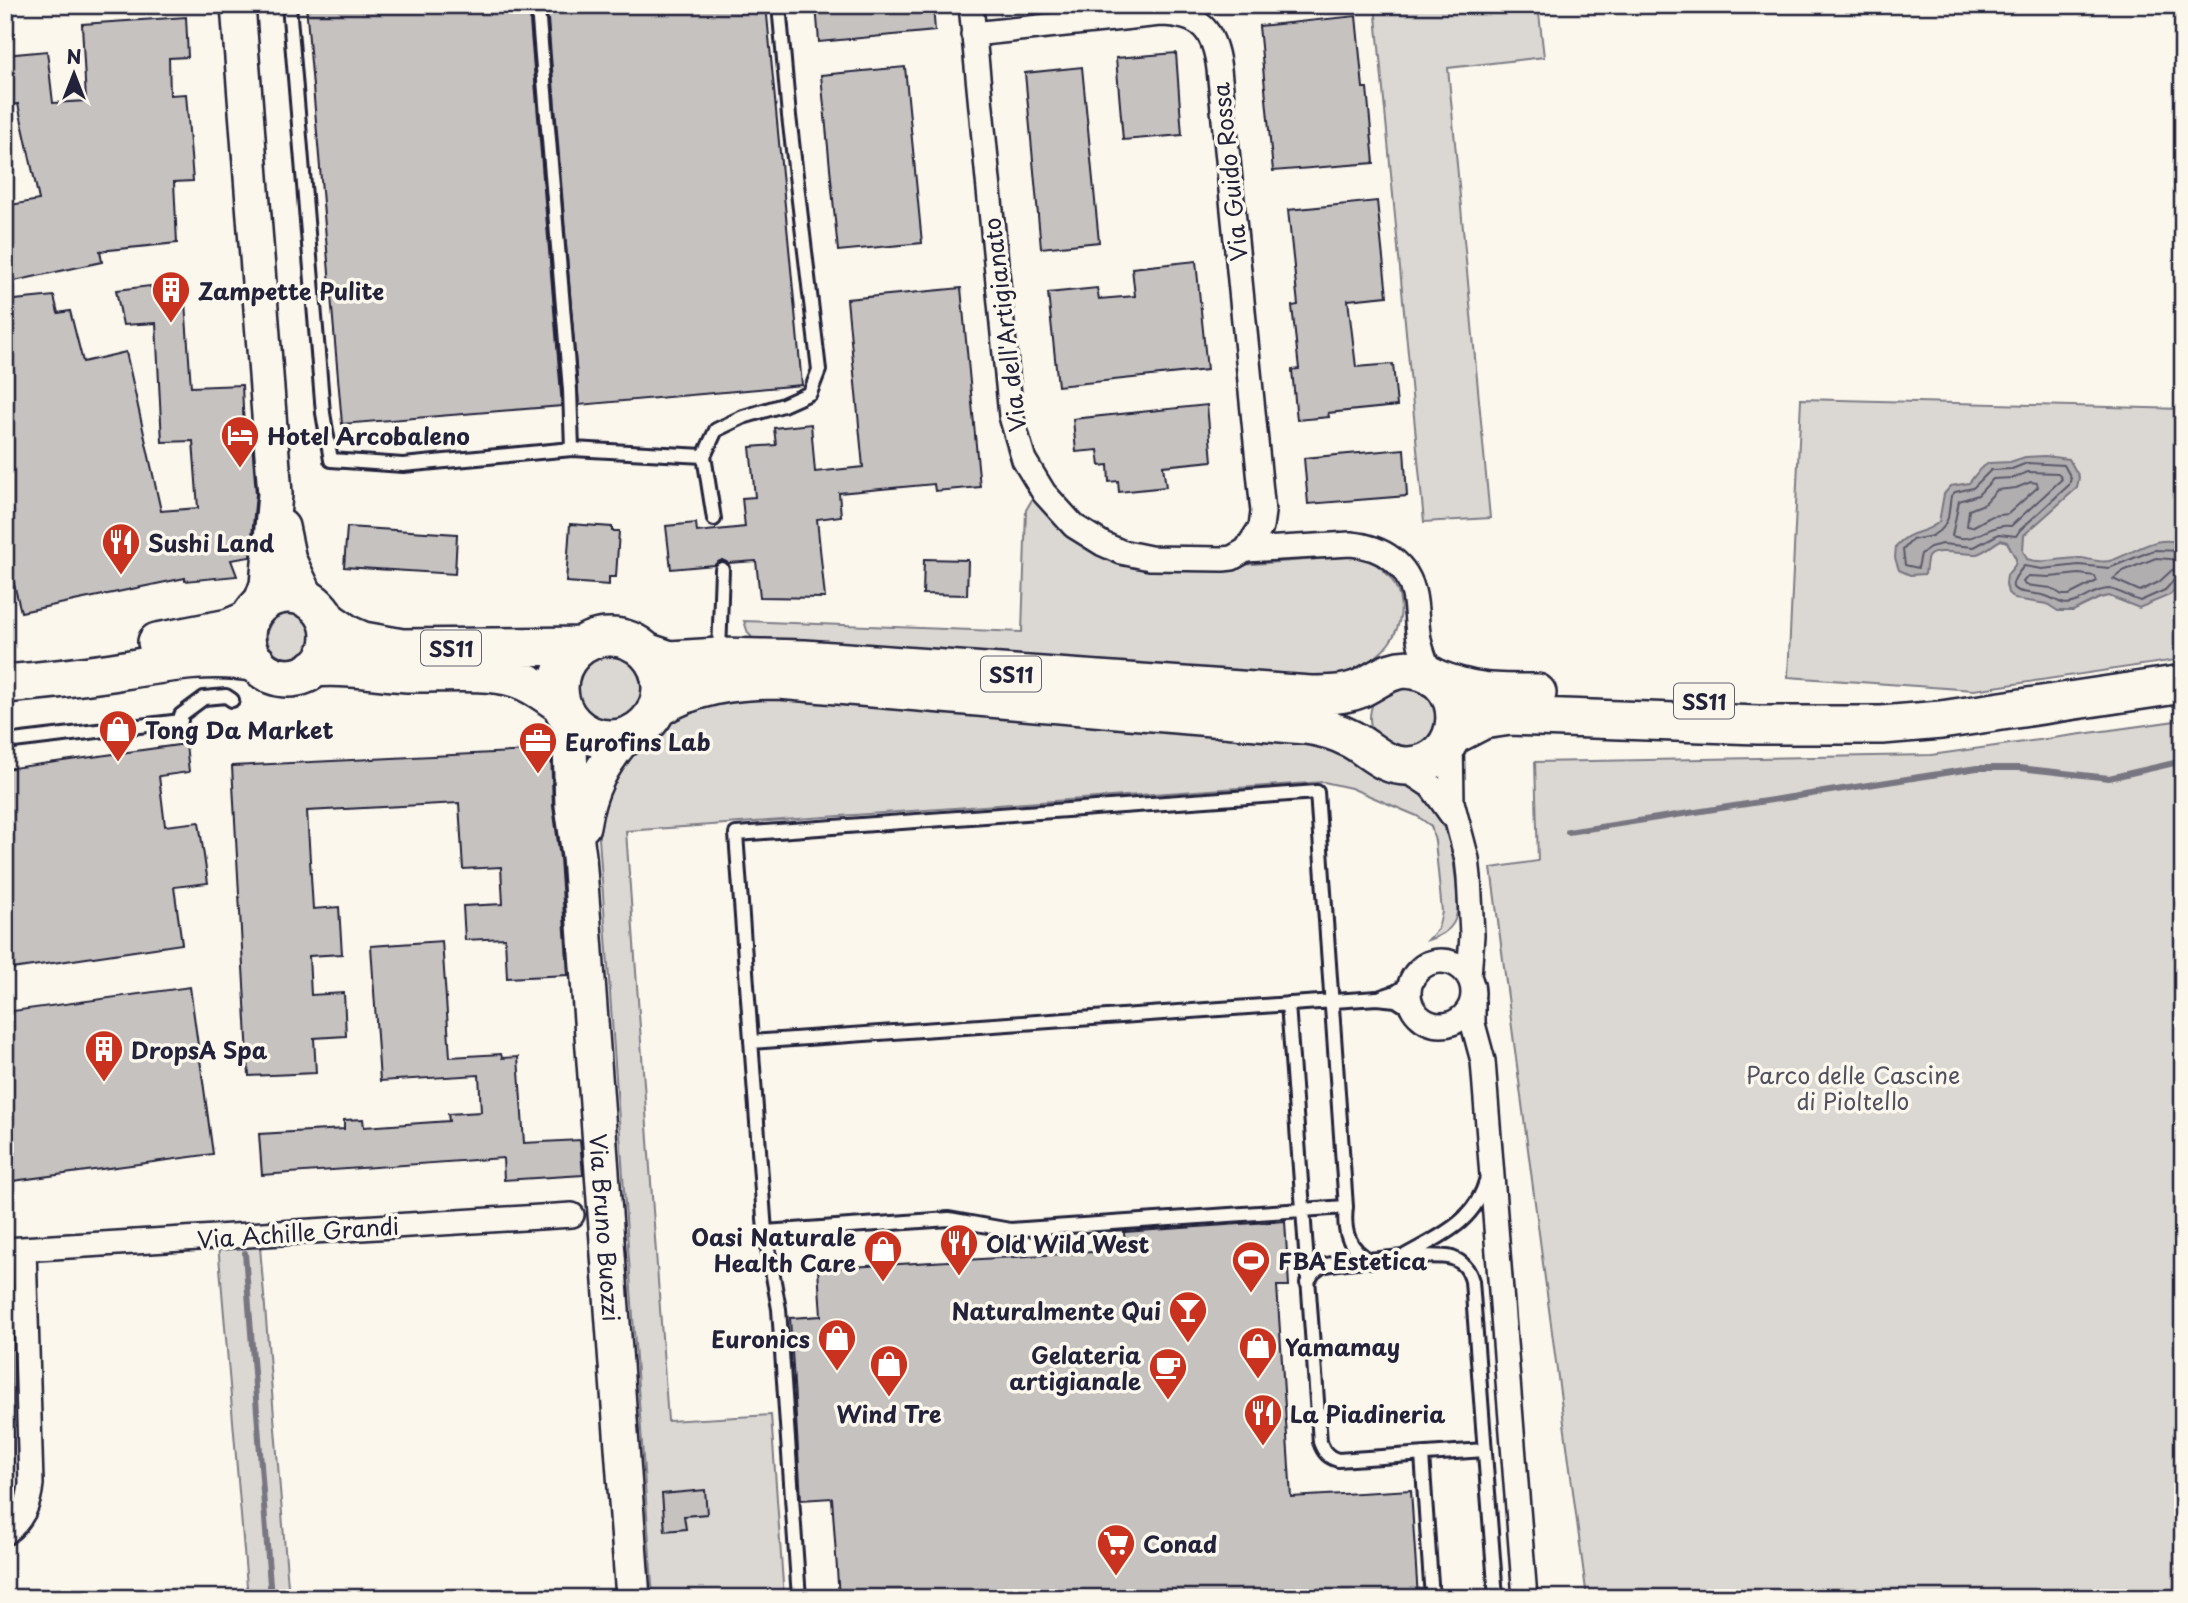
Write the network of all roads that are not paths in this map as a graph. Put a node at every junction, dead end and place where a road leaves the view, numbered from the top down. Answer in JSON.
{"nodes":[{"id":1,"x":238,"y":5,"type":"edge"},
{"id":2,"x":289,"y":5,"type":"edge"},
{"id":3,"x":779,"y":5,"type":"edge"},
{"id":4,"x":971,"y":5,"type":"edge"},
{"id":5,"x":538,"y":20,"type":"dead end"},
{"id":6,"x":973,"y":34,"type":"junction"},
{"id":7,"x":572,"y":449,"type":"junction"},
{"id":8,"x":704,"y":456,"type":"junction"},
{"id":9,"x":275,"y":494,"type":"junction"},
{"id":10,"x":714,"y":519,"type":"dead end"},
{"id":11,"x":1246,"y":550,"type":"junction"},
{"id":12,"x":722,"y":569,"type":"dead end"},
{"id":13,"x":318,"y":610,"type":"junction"},
{"id":14,"x":255,"y":612,"type":"junction"},
{"id":15,"x":1415,"y":614,"type":"junction"},
{"id":16,"x":581,"y":646,"type":"junction"},
{"id":17,"x":646,"y":652,"type":"junction"},
{"id":18,"x":719,"y":657,"type":"junction"},
{"id":19,"x":257,"y":663,"type":"junction"},
{"id":20,"x":314,"y":668,"type":"junction"},
{"id":21,"x":5,"y":671,"type":"edge"},
{"id":22,"x":1379,"y":677,"type":"junction"},
{"id":23,"x":1433,"y":677,"type":"junction"},
{"id":24,"x":5,"y":684,"type":"edge"},
{"id":25,"x":2183,"y":684,"type":"edge"},
{"id":26,"x":232,"y":700,"type":"dead end"},
{"id":27,"x":656,"y":709,"type":"junction"},
{"id":28,"x":566,"y":712,"type":"junction"},
{"id":29,"x":1975,"y":714,"type":"junction"},
{"id":30,"x":626,"y":736,"type":"junction"},
{"id":31,"x":1451,"y":737,"type":"junction"},
{"id":32,"x":5,"y":742,"type":"edge"},
{"id":33,"x":1386,"y":759,"type":"junction"},
{"id":34,"x":1458,"y":826,"type":"junction"},
{"id":35,"x":579,"y":856,"type":"junction"},
{"id":36,"x":1470,"y":894,"type":"junction"},
{"id":37,"x":1434,"y":961,"type":"junction"},
{"id":38,"x":1469,"y":977,"type":"junction"},
{"id":39,"x":1411,"y":982,"type":"junction"},
{"id":40,"x":1377,"y":998,"type":"junction"},
{"id":41,"x":1332,"y":1001,"type":"junction"},
{"id":42,"x":1472,"y":1001,"type":"junction"},
{"id":43,"x":1289,"y":1004,"type":"junction"},
{"id":44,"x":1426,"y":1018,"type":"junction"},
{"id":45,"x":751,"y":1042,"type":"junction"},
{"id":46,"x":1485,"y":1092,"type":"junction"},
{"id":47,"x":1490,"y":1164,"type":"junction"},
{"id":48,"x":1346,"y":1207,"type":"junction"},
{"id":49,"x":1304,"y":1210,"type":"junction"},
{"id":50,"x":572,"y":1215,"type":"dead end"},
{"id":51,"x":765,"y":1232,"type":"junction"},
{"id":52,"x":15,"y":1250,"type":"edge"},
{"id":53,"x":1399,"y":1259,"type":"junction"},
{"id":54,"x":1371,"y":1261,"type":"junction"},
{"id":55,"x":1307,"y":1283,"type":"junction"},
{"id":56,"x":1485,"y":1450,"type":"junction"},
{"id":57,"x":1422,"y":1455,"type":"junction"},
{"id":58,"x":5,"y":1533,"type":"edge"},
{"id":59,"x":633,"y":1598,"type":"edge"},
{"id":60,"x":799,"y":1598,"type":"edge"},
{"id":61,"x":1433,"y":1598,"type":"edge"},
{"id":62,"x":1496,"y":1598,"type":"edge"},
{"id":63,"x":1525,"y":1598,"type":"edge"}],
"edges":[{"from":1,"to":9,"type":"main road"},
{"from":2,"to":7,"type":"lane"},
{"from":3,"to":8,"type":"lane"},
{"from":4,"to":6,"type":"street","name":"Via dell'Artigianato"},
{"from":5,"to":7,"type":"lane"},
{"from":6,"to":11,"type":"street","name":"Via dell'Artigianato"},
{"from":6,"to":11,"type":"street","name":"Via Guido Rossa"},
{"from":7,"to":8,"type":"lane"},
{"from":8,"to":10,"type":"lane"},
{"from":9,"to":13,"type":"main road"},
{"from":9,"to":14,"type":"main road"},
{"from":11,"to":15,"type":"street","name":"Via dell'Artigianato"},
{"from":12,"to":18,"type":"lane"},
{"from":13,"to":14,"type":"main road","number":"SS11"},
{"from":13,"to":16,"type":"main road","number":"SS11"},
{"from":13,"to":20,"type":"main road"},
{"from":14,"to":19,"type":"main road"},
{"from":14,"to":21,"type":"main road","number":"SS11"},
{"from":15,"to":22,"type":"street"},
{"from":15,"to":23,"type":"street","name":"Via dell'Artigianato"},
{"from":16,"to":17,"type":"main road","number":"SS11"},
{"from":16,"to":28,"type":"main road"},
{"from":17,"to":18,"type":"main road","number":"SS11"},
{"from":17,"to":27,"type":"main road"},
{"from":18,"to":22,"type":"main road","number":"SS11"},
{"from":19,"to":20,"type":"main road","number":"SS11"},
{"from":19,"to":24,"type":"main road","number":"SS11"},
{"from":20,"to":28,"type":"main road","number":"SS11"},
{"from":22,"to":23,"type":"main road","number":"SS11"},
{"from":22,"to":33,"type":"main road"},
{"from":23,"to":29,"type":"main road","number":"SS11"},
{"from":23,"to":31,"type":"main road"},
{"from":25,"to":29,"type":"main road","number":"SS11"},
{"from":26,"to":32,"type":"lane"},
{"from":27,"to":30,"type":"main road","number":"SS11"},
{"from":27,"to":33,"type":"main road","number":"SS11"},
{"from":28,"to":30,"type":"main road","number":"SS11"},
{"from":28,"to":35,"type":"main road","name":"Via Bruno Buozzi"},
{"from":29,"to":31,"type":"main road","number":"SS11"},
{"from":30,"to":35,"type":"main road","name":"Via Bruno Buozzi"},
{"from":31,"to":33,"type":"main road","number":"SS11"},
{"from":31,"to":34,"type":"street"},
{"from":33,"to":34,"type":"street"},
{"from":34,"to":36,"type":"street"},
{"from":35,"to":59,"type":"main road","name":"Via Bruno Buozzi"},
{"from":36,"to":37,"type":"street"},
{"from":36,"to":38,"type":"street"},
{"from":37,"to":38,"type":"street"},
{"from":37,"to":39,"type":"street"},
{"from":38,"to":42,"type":"street"},
{"from":39,"to":40,"type":"lane"},
{"from":39,"to":44,"type":"street"},
{"from":40,"to":41,"type":"lane"},
{"from":40,"to":44,"type":"lane"},
{"from":41,"to":43,"type":"lane"},
{"from":41,"to":45,"type":"lane"},
{"from":41,"to":48,"type":"lane"},
{"from":42,"to":44,"type":"street"},
{"from":42,"to":46,"type":"street"},
{"from":43,"to":45,"type":"lane"},
{"from":43,"to":49,"type":"lane"},
{"from":44,"to":46,"type":"street"},
{"from":45,"to":51,"type":"lane"},
{"from":46,"to":47,"type":"street"},
{"from":47,"to":53,"type":"lane"},
{"from":47,"to":63,"type":"street"},
{"from":48,"to":49,"type":"lane"},
{"from":48,"to":54,"type":"lane"},
{"from":49,"to":51,"type":"lane"},
{"from":49,"to":55,"type":"lane"},
{"from":50,"to":52,"type":"street","name":"Via Achille Grandi"},
{"from":51,"to":60,"type":"lane"},
{"from":52,"to":58,"type":"street","name":"Via Achille Grandi"},
{"from":53,"to":54,"type":"lane"},
{"from":53,"to":56,"type":"lane"},
{"from":54,"to":55,"type":"lane"},
{"from":55,"to":57,"type":"lane"},
{"from":56,"to":57,"type":"lane"},
{"from":56,"to":62,"type":"lane"},
{"from":57,"to":61,"type":"lane"}]}
